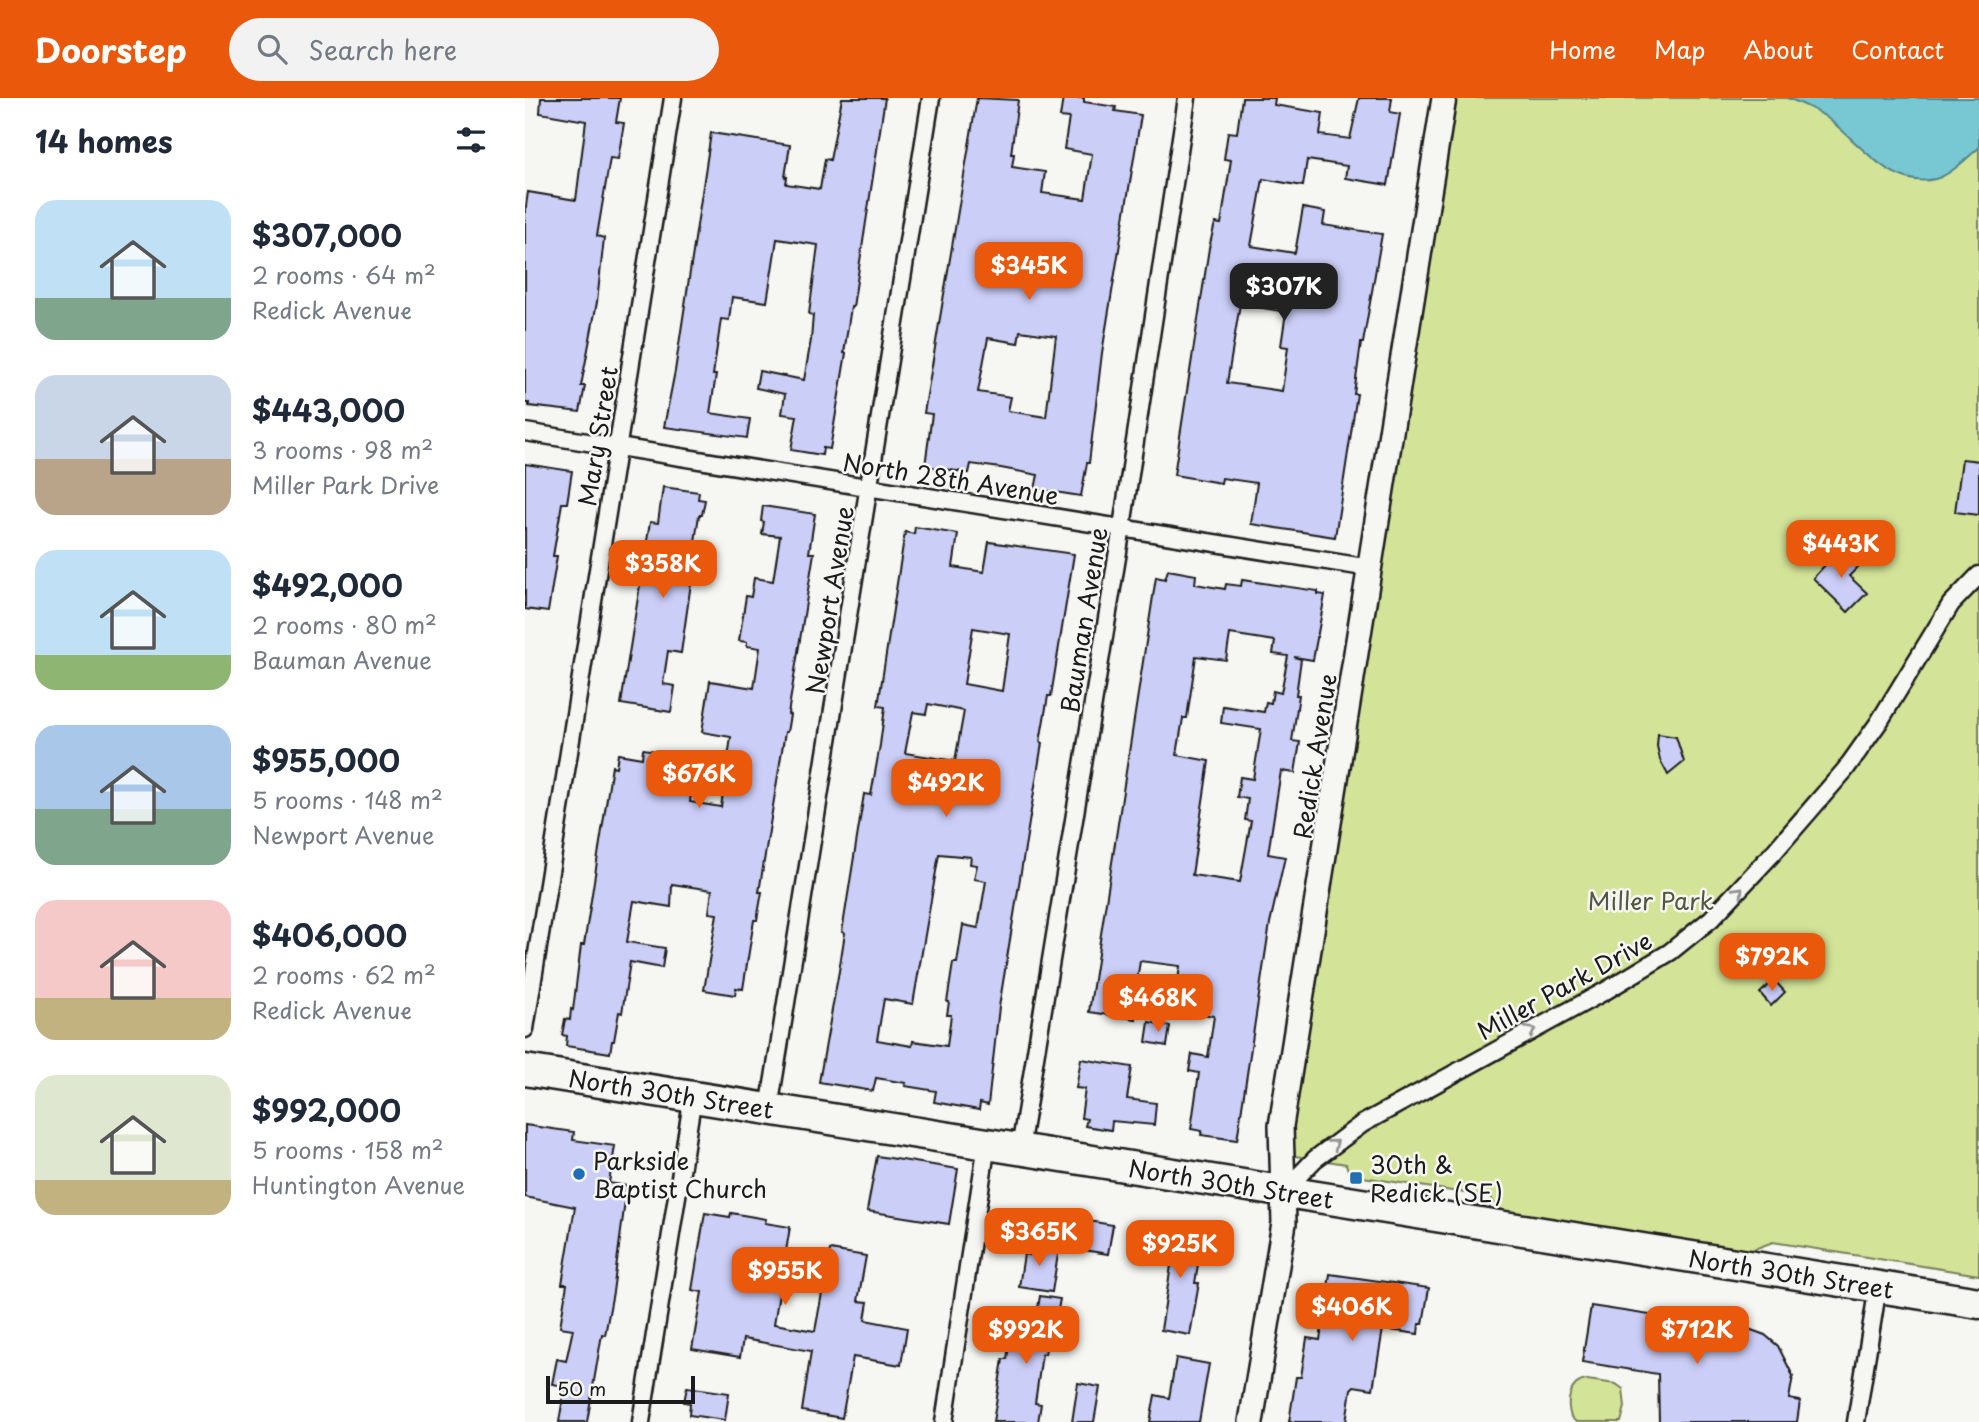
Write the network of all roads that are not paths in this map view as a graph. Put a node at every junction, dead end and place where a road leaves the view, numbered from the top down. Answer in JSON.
{"nodes":[{"id":1,"x":673,"y":98,"type":"edge"},
{"id":2,"x":931,"y":98,"type":"edge"},
{"id":3,"x":1187,"y":98,"type":"edge"},
{"id":4,"x":1444,"y":98,"type":"edge"},
{"id":5,"x":525,"y":432,"type":"edge"},
{"id":6,"x":618,"y":447,"type":"junction"},
{"id":7,"x":870,"y":488,"type":"junction"},
{"id":8,"x":1122,"y":527,"type":"junction"},
{"id":9,"x":1370,"y":568,"type":"junction"},
{"id":10,"x":1979,"y":575,"type":"edge"},
{"id":11,"x":525,"y":1029,"type":"edge"},
{"id":12,"x":525,"y":1070,"type":"edge"},
{"id":13,"x":693,"y":1096,"type":"junction"},
{"id":14,"x":769,"y":1109,"type":"junction"},
{"id":15,"x":987,"y":1144,"type":"junction"},
{"id":16,"x":1020,"y":1149,"type":"junction"},
{"id":17,"x":1285,"y":1191,"type":"junction"},
{"id":18,"x":1878,"y":1286,"type":"junction"},
{"id":19,"x":1979,"y":1303,"type":"edge"},
{"id":20,"x":641,"y":1422,"type":"edge"},
{"id":21,"x":944,"y":1422,"type":"edge"},
{"id":22,"x":1251,"y":1422,"type":"edge"},
{"id":23,"x":1856,"y":1422,"type":"edge"}],
"edges":[{"from":1,"to":6,"type":"street","name":"Mary Street"},
{"from":2,"to":7,"type":"street","name":"Newport Avenue"},
{"from":3,"to":8,"type":"street","name":"Bauman Avenue"},
{"from":4,"to":9,"type":"street","name":"Redick Avenue"},
{"from":5,"to":6,"type":"street","name":"North 28th Avenue"},
{"from":6,"to":7,"type":"street","name":"North 28th Avenue"},
{"from":6,"to":11,"type":"street","name":"Mary Street"},
{"from":7,"to":8,"type":"street","name":"North 28th Avenue"},
{"from":7,"to":14,"type":"street","name":"Newport Avenue"},
{"from":8,"to":9,"type":"street","name":"North 28th Avenue"},
{"from":8,"to":16,"type":"street","name":"Bauman Avenue"},
{"from":9,"to":17,"type":"street","name":"Redick Avenue"},
{"from":17,"to":10,"type":"street","name":"Miller Park Drive","one_way":true},
{"from":12,"to":13,"type":"highway","name":"North 30th Street"},
{"from":13,"to":14,"type":"highway","name":"North 30th Street"},
{"from":13,"to":20,"type":"street"},
{"from":14,"to":15,"type":"highway","name":"North 30th Street"},
{"from":15,"to":16,"type":"highway","name":"North 30th Street"},
{"from":15,"to":21,"type":"street"},
{"from":16,"to":17,"type":"highway","name":"North 30th Street"},
{"from":17,"to":18,"type":"highway","name":"North 30th Street"},
{"from":17,"to":22,"type":"street","name":"Redick Avenue"},
{"from":18,"to":19,"type":"highway","name":"North 30th Street"},
{"from":18,"to":23,"type":"street"}]}
